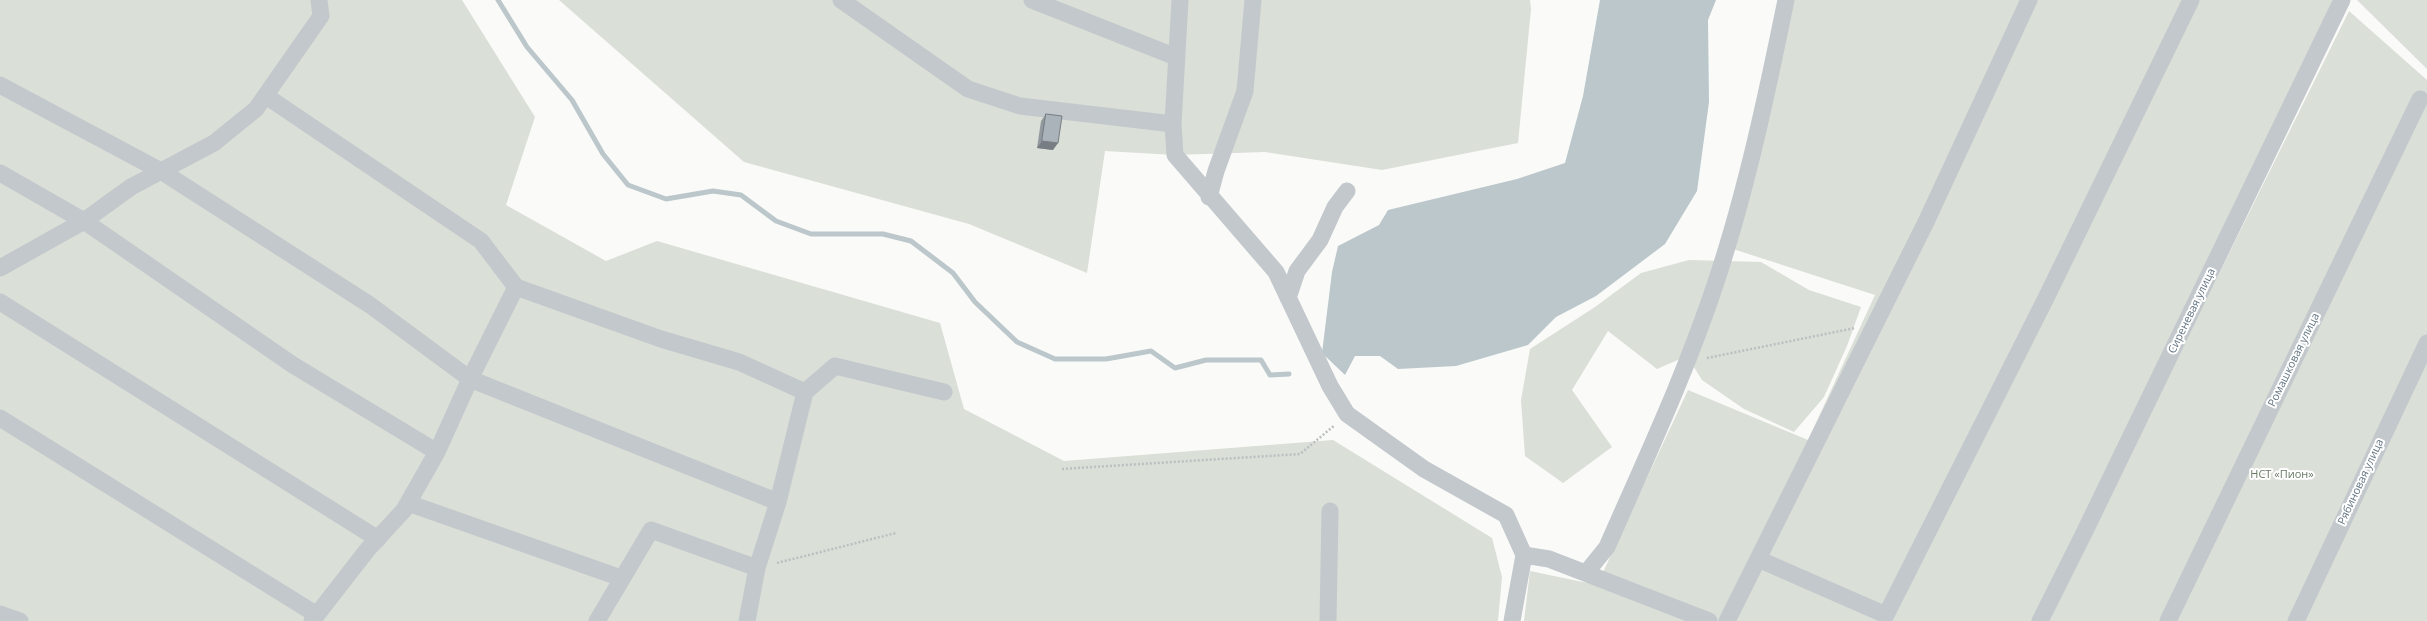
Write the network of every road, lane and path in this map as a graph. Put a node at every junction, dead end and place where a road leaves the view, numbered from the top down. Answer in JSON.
{"nodes":[{"id":1,"x":318,"y":0,"type":"edge"},
{"id":2,"x":841,"y":0,"type":"edge"},
{"id":3,"x":1032,"y":0,"type":"edge"},
{"id":4,"x":1180,"y":0,"type":"edge"},
{"id":5,"x":1253,"y":0,"type":"edge"},
{"id":6,"x":1786,"y":0,"type":"edge"},
{"id":7,"x":2029,"y":0,"type":"edge"},
{"id":8,"x":2191,"y":0,"type":"edge"},
{"id":9,"x":2342,"y":0,"type":"edge"},
{"id":10,"x":1176,"y":57,"type":"junction"},
{"id":11,"x":0,"y":85,"type":"edge"},
{"id":12,"x":266,"y":96,"type":"junction"},
{"id":13,"x":2420,"y":99,"type":"dead end"},
{"id":14,"x":1173,"y":124,"type":"junction"},
{"id":15,"x":161,"y":171,"type":"junction"},
{"id":16,"x":0,"y":173,"type":"edge"},
{"id":17,"x":1347,"y":192,"type":"dead end"},
{"id":18,"x":1209,"y":197,"type":"junction"},
{"id":19,"x":84,"y":221,"type":"junction"},
{"id":20,"x":0,"y":268,"type":"edge"},
{"id":21,"x":516,"y":287,"type":"junction"},
{"id":22,"x":1288,"y":298,"type":"junction"},
{"id":23,"x":0,"y":302,"type":"edge"},
{"id":24,"x":1875,"y":324,"type":"junction"},
{"id":25,"x":2427,"y":343,"type":"edge"},
{"id":26,"x":1688,"y":362,"type":"junction"},
{"id":27,"x":470,"y":379,"type":"junction"},
{"id":28,"x":805,"y":392,"type":"junction"},
{"id":29,"x":944,"y":392,"type":"dead end"},
{"id":30,"x":1347,"y":414,"type":"junction"},
{"id":31,"x":0,"y":418,"type":"edge"},
{"id":32,"x":437,"y":452,"type":"junction"},
{"id":33,"x":1062,"y":469,"type":"dead end"},
{"id":34,"x":778,"y":502,"type":"junction"},
{"id":35,"x":408,"y":503,"type":"junction"},
{"id":36,"x":1330,"y":511,"type":"dead end"},
{"id":37,"x":896,"y":533,"type":"dead end"},
{"id":38,"x":378,"y":539,"type":"junction"},
{"id":39,"x":1524,"y":555,"type":"junction"},
{"id":40,"x":1758,"y":559,"type":"junction"},
{"id":41,"x":757,"y":568,"type":"junction"},
{"id":42,"x":1586,"y":573,"type":"junction"},
{"id":43,"x":621,"y":578,"type":"junction"},
{"id":44,"x":0,"y":614,"type":"edge"},
{"id":45,"x":314,"y":618,"type":"edge"},
{"id":46,"x":20,"y":621,"type":"edge"},
{"id":47,"x":596,"y":621,"type":"edge"},
{"id":48,"x":747,"y":621,"type":"edge"},
{"id":49,"x":1328,"y":621,"type":"edge"},
{"id":50,"x":1512,"y":621,"type":"edge"},
{"id":51,"x":1709,"y":621,"type":"edge"},
{"id":52,"x":1728,"y":621,"type":"edge"},
{"id":53,"x":2040,"y":621,"type":"edge"},
{"id":54,"x":2168,"y":621,"type":"edge"},
{"id":55,"x":2296,"y":621,"type":"edge"}],
"edges":[{"from":1,"to":12,"type":"street"},
{"from":2,"to":14,"type":"street"},
{"from":3,"to":10,"type":"street"},
{"from":4,"to":10,"type":"street"},
{"from":5,"to":18,"type":"street"},
{"from":6,"to":26,"type":"street"},
{"from":7,"to":24,"type":"street"},
{"from":8,"to":40,"type":"street"},
{"from":9,"to":53,"type":"street","name":"Сиреневая улица"},
{"from":10,"to":14,"type":"street"},
{"from":11,"to":15,"type":"street"},
{"from":12,"to":15,"type":"street"},
{"from":12,"to":21,"type":"street"},
{"from":13,"to":54,"type":"street","name":"Ромашковая улица"},
{"from":14,"to":18,"type":"street"},
{"from":15,"to":19,"type":"street"},
{"from":15,"to":27,"type":"street"},
{"from":16,"to":19,"type":"street"},
{"from":17,"to":22,"type":"street"},
{"from":18,"to":22,"type":"street"},
{"from":19,"to":20,"type":"street"},
{"from":19,"to":32,"type":"street"},
{"from":21,"to":27,"type":"street"},
{"from":21,"to":28,"type":"street"},
{"from":22,"to":30,"type":"street"},
{"from":23,"to":38,"type":"street"},
{"from":24,"to":26,"type":"path"},
{"from":24,"to":40,"type":"street"},
{"from":25,"to":55,"type":"street","name":"Рябиновая улица"},
{"from":26,"to":42,"type":"street"},
{"from":27,"to":32,"type":"street"},
{"from":27,"to":34,"type":"street"},
{"from":28,"to":29,"type":"street"},
{"from":28,"to":34,"type":"street"},
{"from":30,"to":33,"type":"path"},
{"from":30,"to":39,"type":"street"},
{"from":31,"to":45,"type":"street"},
{"from":32,"to":35,"type":"street"},
{"from":34,"to":41,"type":"street"},
{"from":35,"to":38,"type":"street"},
{"from":35,"to":43,"type":"street"},
{"from":36,"to":49,"type":"street"},
{"from":37,"to":41,"type":"path"},
{"from":38,"to":45,"type":"street"},
{"from":39,"to":42,"type":"street"},
{"from":39,"to":50,"type":"street"},
{"from":40,"to":52,"type":"street"},
{"from":41,"to":43,"type":"street"},
{"from":41,"to":48,"type":"street"},
{"from":42,"to":51,"type":"street"},
{"from":43,"to":47,"type":"street"},
{"from":44,"to":46,"type":"street"}]}
